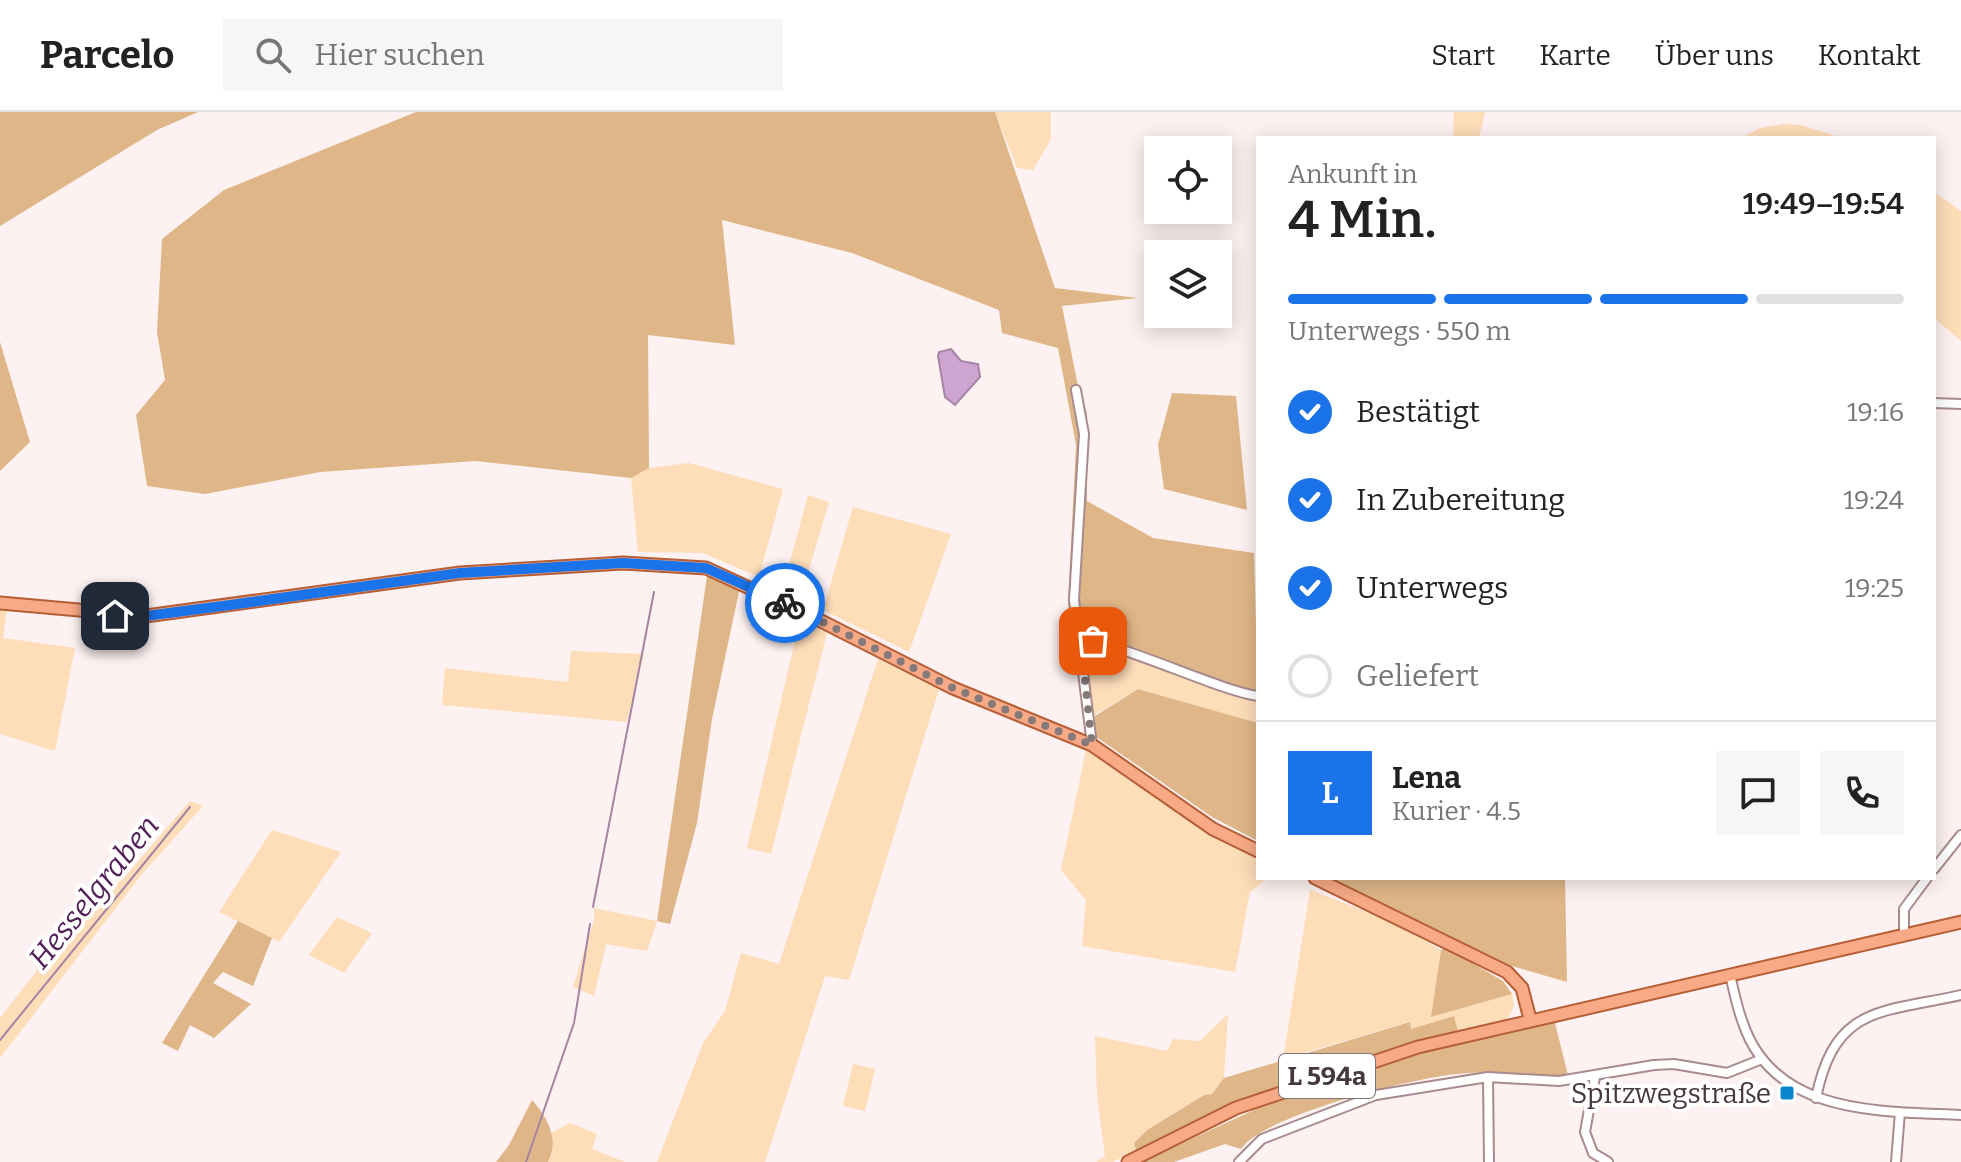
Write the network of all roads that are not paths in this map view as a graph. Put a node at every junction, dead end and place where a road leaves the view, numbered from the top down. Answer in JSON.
{"nodes":[{"id":1,"x":1076,"y":390,"type":"dead end"},
{"id":2,"x":1936,"y":403,"type":"edge"},
{"id":3,"x":1961,"y":406,"type":"edge"},
{"id":4,"x":0,"y":603,"type":"edge"},
{"id":5,"x":1081,"y":643,"type":"junction"},
{"id":6,"x":1256,"y":695,"type":"edge"},
{"id":7,"x":1092,"y":745,"type":"junction"},
{"id":8,"x":1961,"y":835,"type":"edge"},
{"id":9,"x":1256,"y":850,"type":"edge"},
{"id":10,"x":1936,"y":866,"type":"edge"},
{"id":11,"x":1319,"y":880,"type":"edge"},
{"id":12,"x":1926,"y":880,"type":"edge"},
{"id":13,"x":1961,"y":922,"type":"edge"},
{"id":14,"x":1904,"y":934,"type":"junction"},
{"id":15,"x":1730,"y":975,"type":"junction"},
{"id":16,"x":1961,"y":995,"type":"edge"},
{"id":17,"x":1530,"y":1019,"type":"junction"},
{"id":18,"x":1762,"y":1059,"type":"junction"},
{"id":19,"x":1488,"y":1077,"type":"junction"},
{"id":20,"x":1595,"y":1077,"type":"junction"},
{"id":21,"x":1816,"y":1098,"type":"junction"},
{"id":22,"x":1900,"y":1112,"type":"junction"},
{"id":23,"x":1961,"y":1115,"type":"edge"},
{"id":24,"x":1590,"y":1158,"type":"edge"},
{"id":25,"x":1128,"y":1162,"type":"edge"},
{"id":26,"x":1239,"y":1162,"type":"edge"},
{"id":27,"x":1489,"y":1162,"type":"edge"},
{"id":28,"x":1608,"y":1162,"type":"edge"},
{"id":29,"x":1896,"y":1162,"type":"edge"}],
"edges":[{"from":1,"to":5,"type":"street"},
{"from":2,"to":3,"type":"street"},
{"from":4,"to":7,"type":"main road"},
{"from":5,"to":6,"type":"street"},
{"from":5,"to":7,"type":"street"},
{"from":7,"to":9,"type":"main road"},
{"from":8,"to":10,"type":"street"},
{"from":11,"to":17,"type":"main road"},
{"from":12,"to":14,"type":"street"},
{"from":13,"to":14,"type":"main road"},
{"from":14,"to":15,"type":"main road"},
{"from":15,"to":17,"type":"main road"},
{"from":15,"to":18,"type":"street"},
{"from":16,"to":21,"type":"street"},
{"from":17,"to":25,"type":"main road","number":"L 594a"},
{"from":18,"to":20,"type":"street"},
{"from":18,"to":21,"type":"street"},
{"from":19,"to":20,"type":"street"},
{"from":19,"to":26,"type":"street"},
{"from":19,"to":27,"type":"street"},
{"from":20,"to":24,"type":"street"},
{"from":21,"to":22,"type":"street"},
{"from":22,"to":23,"type":"street"},
{"from":22,"to":29,"type":"street"},
{"from":24,"to":28,"type":"street"}]}
